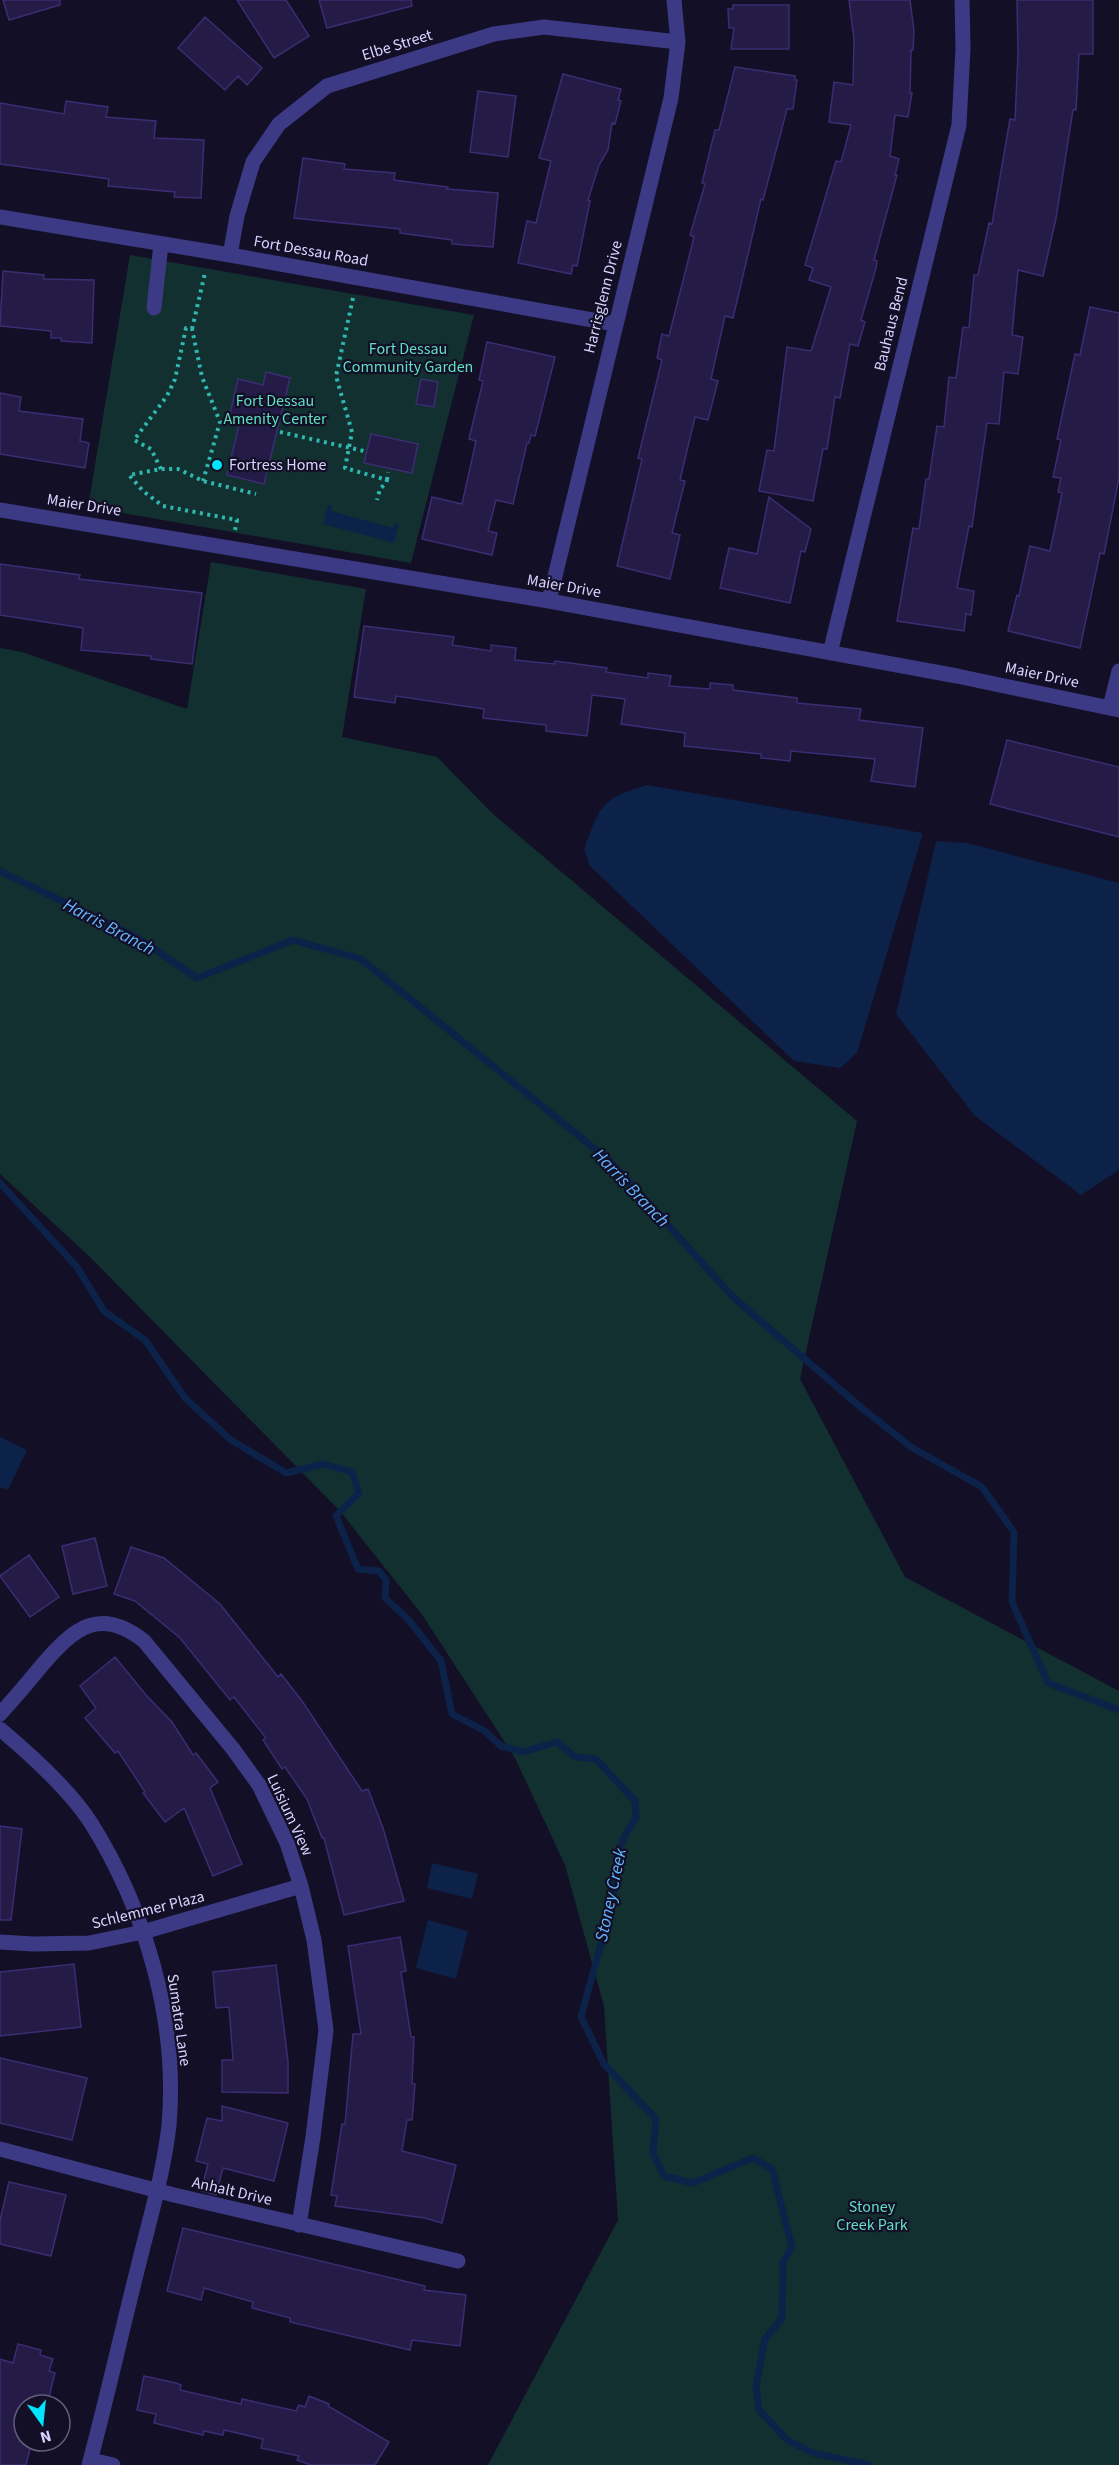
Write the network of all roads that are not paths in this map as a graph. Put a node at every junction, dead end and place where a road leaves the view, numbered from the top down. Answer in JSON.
{"nodes":[{"id":1,"x":674,"y":0,"type":"edge"},
{"id":2,"x":962,"y":0,"type":"edge"},
{"id":3,"x":678,"y":42,"type":"junction"},
{"id":4,"x":0,"y":217,"type":"edge"},
{"id":5,"x":161,"y":244,"type":"junction"},
{"id":6,"x":230,"y":255,"type":"junction"},
{"id":7,"x":154,"y":308,"type":"dead end"},
{"id":8,"x":615,"y":324,"type":"junction"},
{"id":9,"x":0,"y":510,"type":"edge"},
{"id":10,"x":549,"y":601,"type":"junction"},
{"id":11,"x":830,"y":653,"type":"junction"},
{"id":12,"x":1119,"y":671,"type":"edge"},
{"id":13,"x":1114,"y":709,"type":"edge"},
{"id":14,"x":0,"y":1714,"type":"edge"},
{"id":15,"x":0,"y":1729,"type":"edge"},
{"id":16,"x":301,"y":1886,"type":"junction"},
{"id":17,"x":143,"y":1932,"type":"junction"},
{"id":18,"x":0,"y":1942,"type":"edge"},
{"id":19,"x":0,"y":2149,"type":"edge"},
{"id":20,"x":156,"y":2191,"type":"junction"},
{"id":21,"x":299,"y":2224,"type":"junction"},
{"id":22,"x":458,"y":2261,"type":"dead end"},
{"id":23,"x":90,"y":2462,"type":"edge"},
{"id":24,"x":113,"y":2465,"type":"edge"}],
"edges":[{"from":1,"to":3,"type":"street","name":"Harrisglenn Drive"},
{"from":2,"to":11,"type":"street","name":"Bauhaus Bend"},
{"from":3,"to":6,"type":"street","name":"Elbe Street"},
{"from":3,"to":8,"type":"street","name":"Harrisglenn Drive"},
{"from":4,"to":5,"type":"street","name":"Fort Dessau Road"},
{"from":5,"to":6,"type":"street","name":"Fort Dessau Road"},
{"from":5,"to":7,"type":"street"},
{"from":6,"to":8,"type":"street","name":"Fort Dessau Road"},
{"from":8,"to":10,"type":"street","name":"Harrisglenn Drive"},
{"from":9,"to":10,"type":"street","name":"Maier Drive"},
{"from":10,"to":11,"type":"street","name":"Maier Drive"},
{"from":11,"to":13,"type":"street","name":"Maier Drive"},
{"from":12,"to":13,"type":"street"},
{"from":14,"to":16,"type":"street","name":"Luisium View"},
{"from":15,"to":17,"type":"street","name":"Sumatra Lane"},
{"from":16,"to":17,"type":"street","name":"Schlemmer Plaza"},
{"from":16,"to":21,"type":"street","name":"Luisium View"},
{"from":17,"to":18,"type":"street","name":"Schlemmer Plaza"},
{"from":17,"to":20,"type":"street","name":"Sumatra Lane"},
{"from":19,"to":20,"type":"street","name":"Anhalt Drive"},
{"from":20,"to":21,"type":"street","name":"Anhalt Drive"},
{"from":20,"to":23,"type":"street","name":"Sumatra Lane"},
{"from":21,"to":22,"type":"street","name":"Anhalt Drive"},
{"from":23,"to":24,"type":"street"}]}
